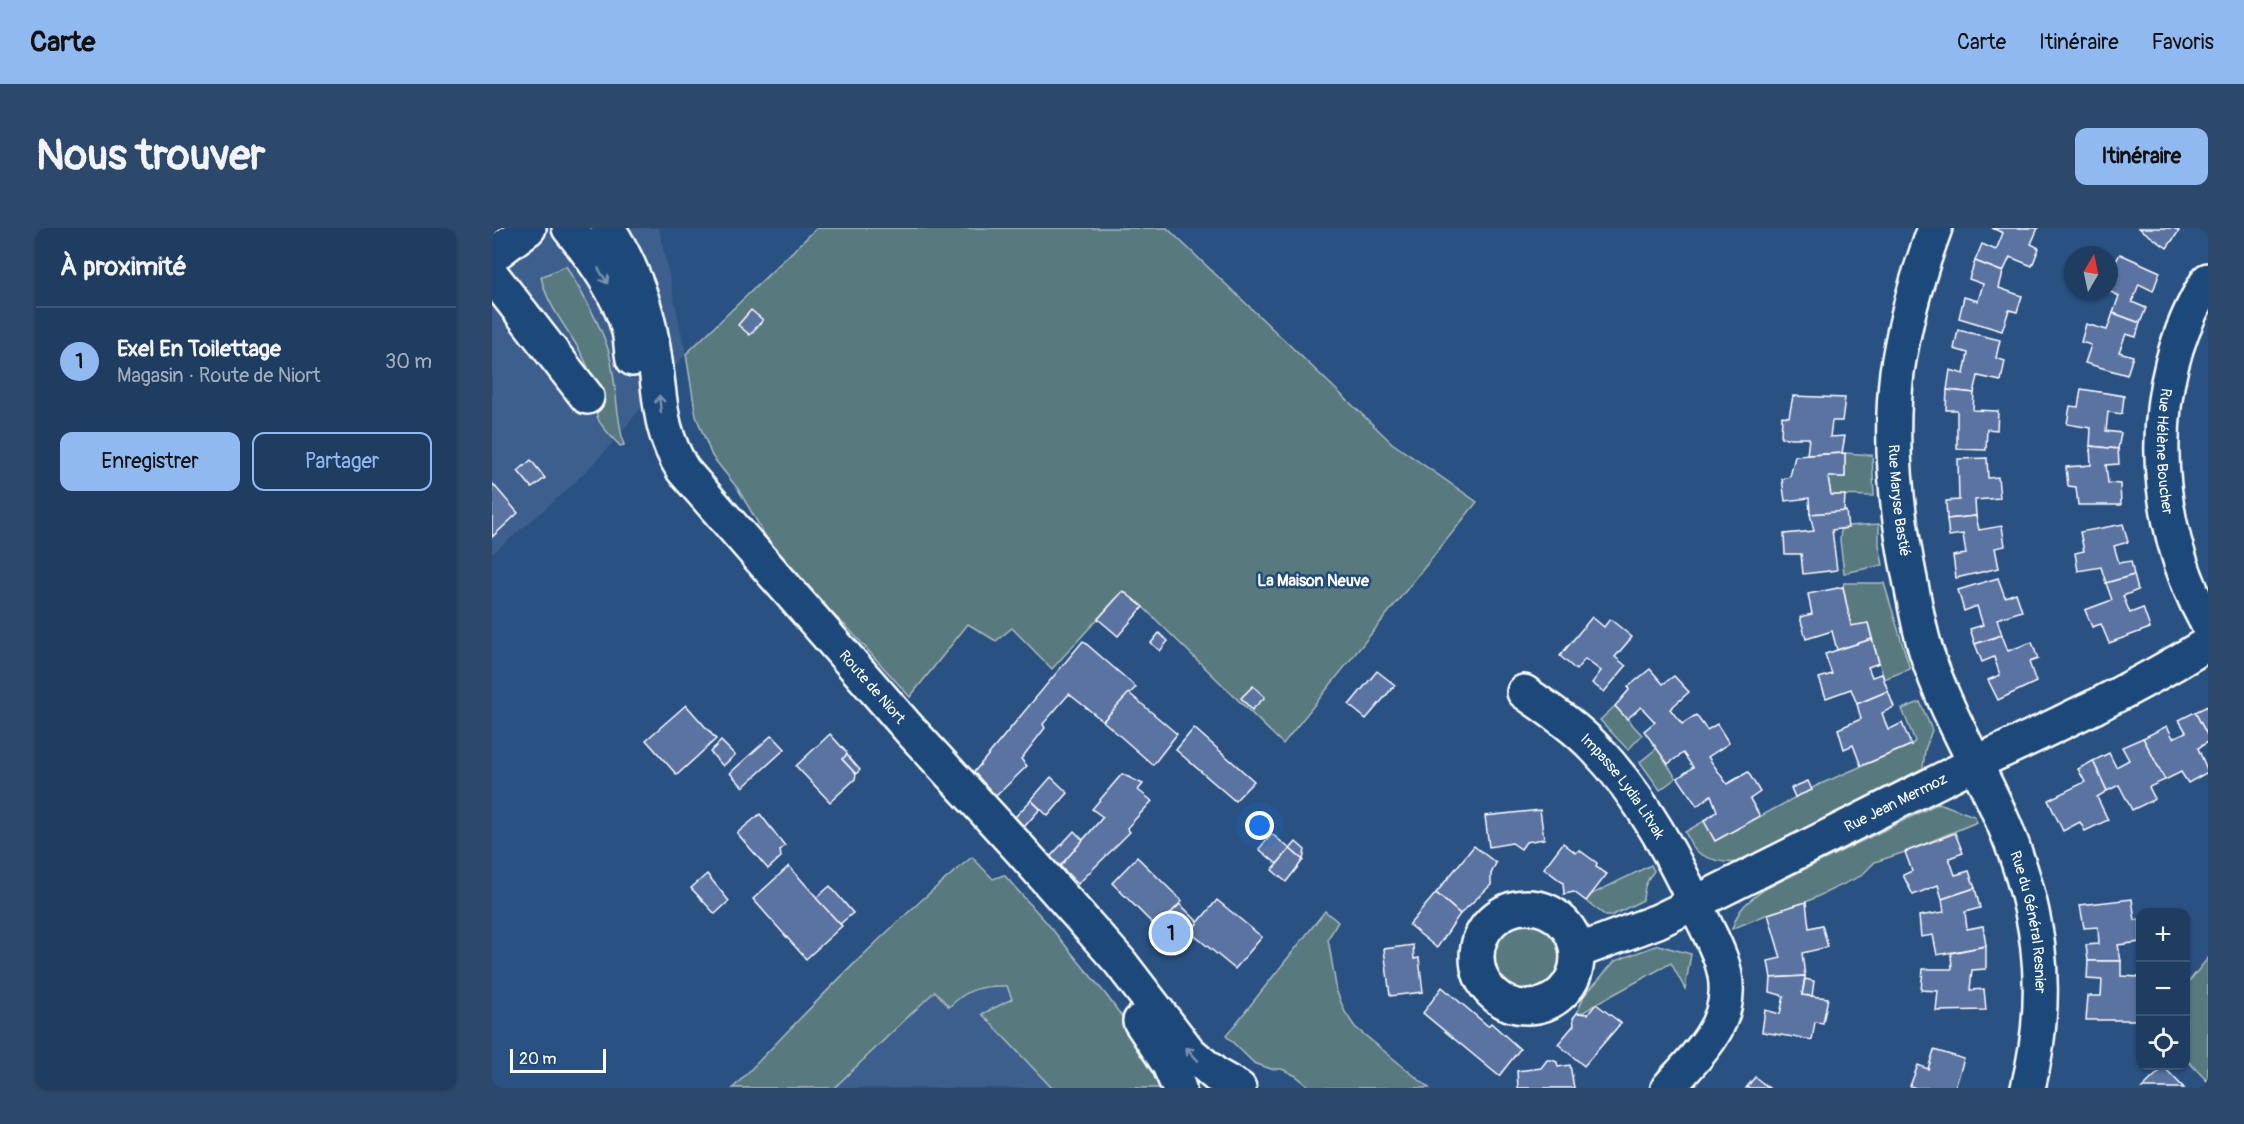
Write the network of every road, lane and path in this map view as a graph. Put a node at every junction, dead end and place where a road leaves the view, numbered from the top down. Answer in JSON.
{"nodes":[{"id":1,"x":529,"y":228,"type":"edge"},
{"id":2,"x":569,"y":228,"type":"edge"},
{"id":3,"x":608,"y":228,"type":"edge"},
{"id":4,"x":1935,"y":228,"type":"edge"},
{"id":5,"x":492,"y":256,"type":"edge"},
{"id":6,"x":492,"y":275,"type":"edge"},
{"id":7,"x":2208,"y":280,"type":"edge"},
{"id":8,"x":587,"y":398,"type":"dead end"},
{"id":9,"x":2208,"y":625,"type":"edge"},
{"id":10,"x":2208,"y":642,"type":"edge"},
{"id":11,"x":1524,"y":692,"type":"dead end"},
{"id":12,"x":1975,"y":763,"type":"junction"},
{"id":13,"x":1695,"y":903,"type":"junction"},
{"id":14,"x":1578,"y":951,"type":"dead end"},
{"id":15,"x":1179,"y":1088,"type":"edge"},
{"id":16,"x":1239,"y":1088,"type":"edge"},
{"id":17,"x":1668,"y":1088,"type":"edge"},
{"id":18,"x":2028,"y":1088,"type":"edge"}],
"edges":[{"from":1,"to":5,"type":"street"},
{"from":2,"to":15,"type":"street","name":"Route de Niort","one_way":true},
{"from":16,"to":3,"type":"street","name":"Route de Niort","one_way":true},
{"from":4,"to":12,"type":"street","name":"Rue Maryse Bastié"},
{"from":6,"to":8,"type":"street"},
{"from":7,"to":9,"type":"street","name":"Rue Hélène Boucher"},
{"from":10,"to":12,"type":"street","name":"Rue Jean Mermoz"},
{"from":11,"to":13,"type":"street","name":"Impasse Lydia Litvak"},
{"from":12,"to":13,"type":"street","name":"Rue Jean Mermoz"},
{"from":12,"to":18,"type":"street","name":"Rue du Général Resnier"},
{"from":13,"to":14,"type":"street","name":"Rue Jean Mermoz"},
{"from":13,"to":17,"type":"street","name":"Impasse Lydia Litvak"}]}
